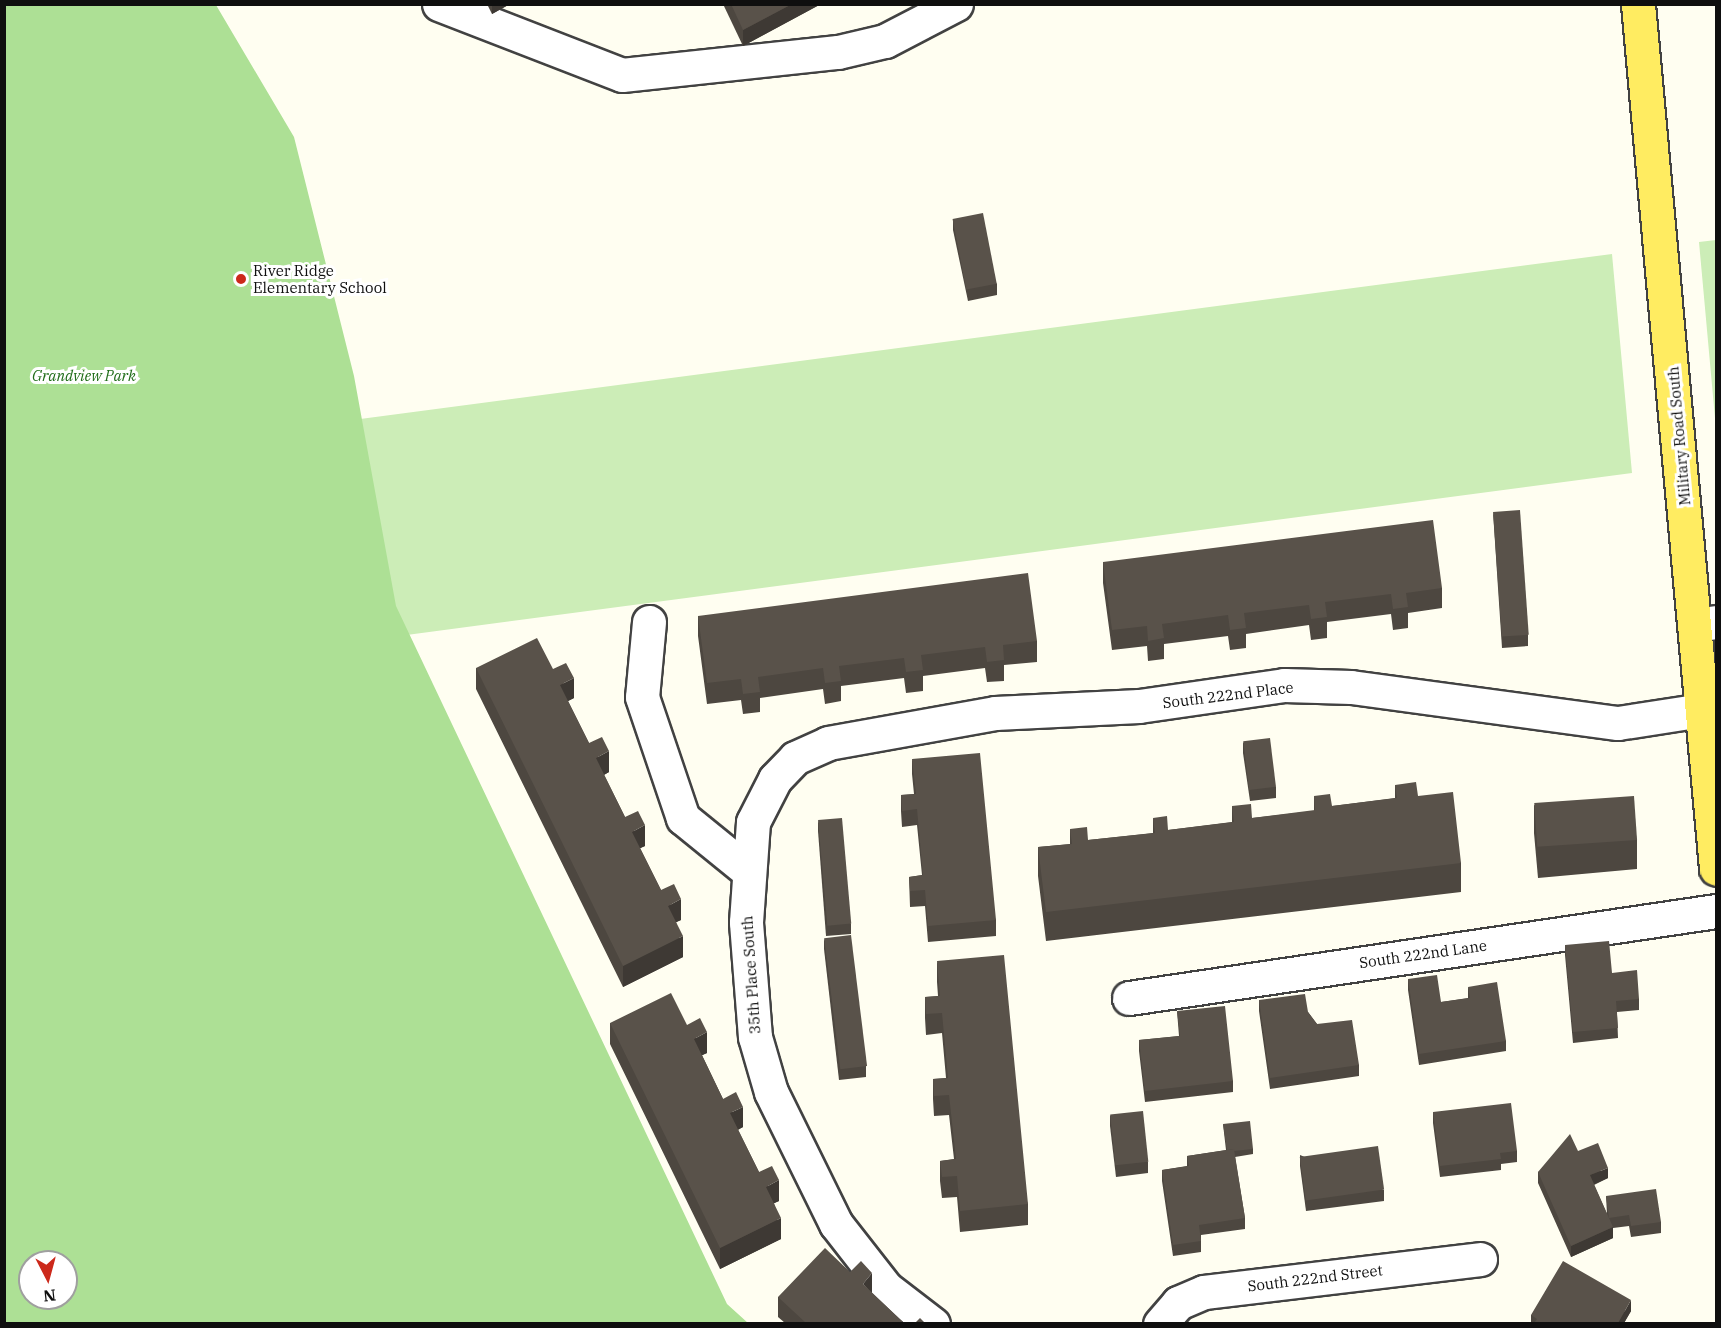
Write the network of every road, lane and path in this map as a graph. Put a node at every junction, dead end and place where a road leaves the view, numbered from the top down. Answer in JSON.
{"nodes":[{"id":1,"x":439,"y":4,"type":"edge"},
{"id":2,"x":956,"y":4,"type":"edge"},
{"id":3,"x":1638,"y":4,"type":"edge"},
{"id":4,"x":649,"y":622,"type":"dead end"},
{"id":5,"x":1706,"y":624,"type":"edge"},
{"id":6,"x":1702,"y":710,"type":"junction"},
{"id":7,"x":896,"y":732,"type":"joint"},
{"id":8,"x":1716,"y":868,"type":"edge"},
{"id":9,"x":747,"y":870,"type":"junction"},
{"id":10,"x":1716,"y":911,"type":"edge"},
{"id":11,"x":1129,"y":998,"type":"dead end"},
{"id":12,"x":1479,"y":1259,"type":"dead end"},
{"id":13,"x":933,"y":1323,"type":"edge"},
{"id":14,"x":1160,"y":1323,"type":"edge"}],
"edges":[{"from":1,"to":2,"type":"street"},
{"from":3,"to":5,"type":"main road","name":"Military Road South"},
{"from":4,"to":9,"type":"street"},
{"from":5,"to":6,"type":"main road","name":"Military Road South"},
{"from":6,"to":7,"type":"street","name":"South 222nd Place"},
{"from":6,"to":8,"type":"main road","name":"Military Road South"},
{"from":7,"to":9,"type":"street","name":"35th Place South"},
{"from":9,"to":13,"type":"street","name":"35th Place South"},
{"from":10,"to":11,"type":"street","name":"South 222nd Lane"},
{"from":12,"to":14,"type":"street","name":"South 222nd Street"}]}
